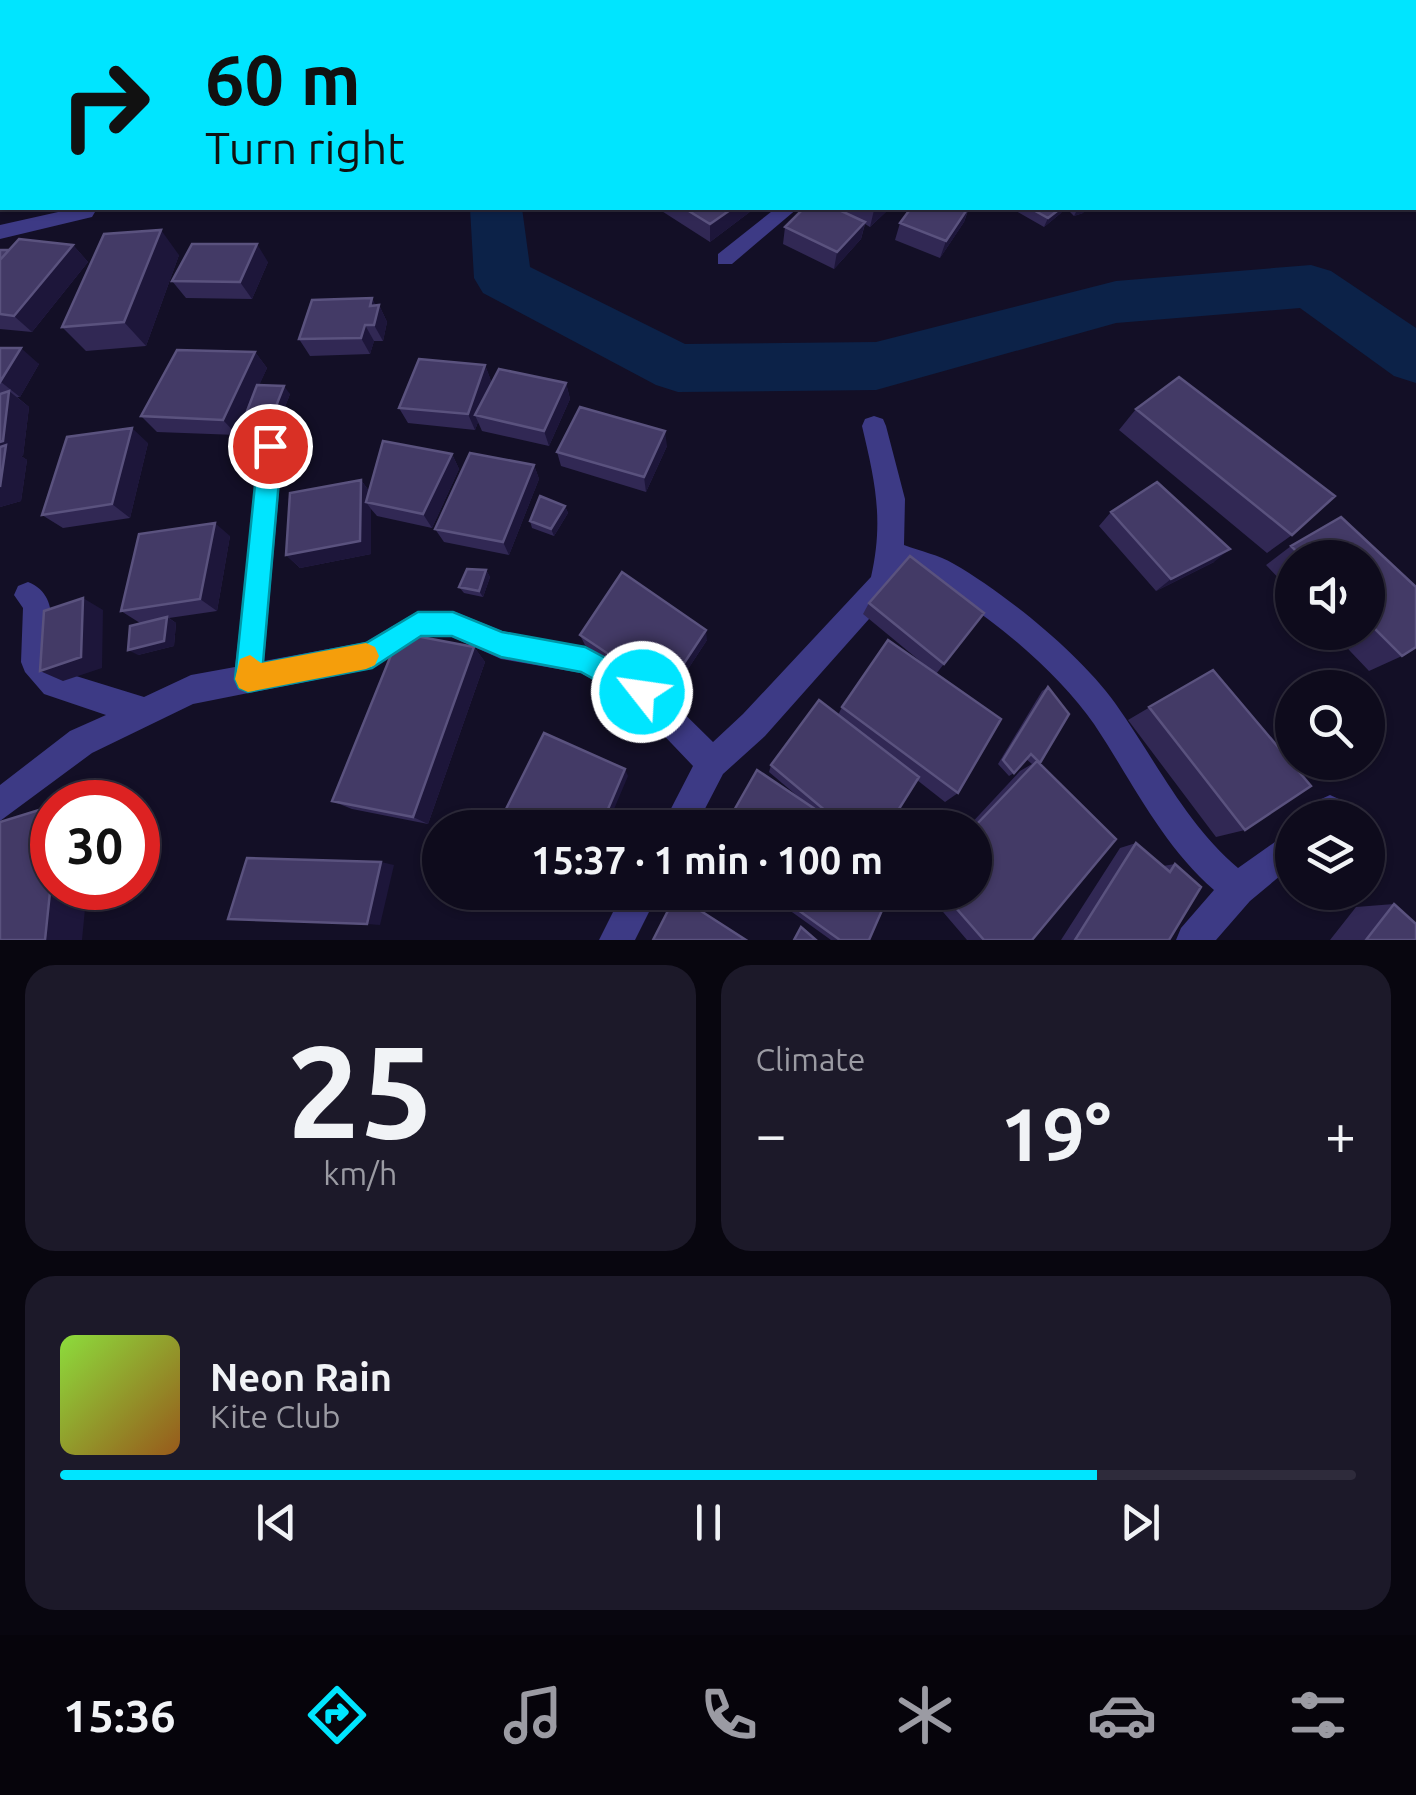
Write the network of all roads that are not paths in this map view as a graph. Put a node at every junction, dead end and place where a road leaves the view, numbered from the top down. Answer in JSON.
{"nodes":[{"id":1,"x":786,"y":210,"type":"edge"},
{"id":2,"x":85,"y":212,"type":"dead end"},
{"id":3,"x":0,"y":232,"type":"edge"},
{"id":4,"x":725,"y":259,"type":"dead end"},
{"id":5,"x":874,"y":426,"type":"dead end"},
{"id":6,"x":270,"y":446,"type":"dead end"},
{"id":7,"x":890,"y":552,"type":"junction"},
{"id":8,"x":28,"y":596,"type":"dead end"},
{"id":9,"x":248,"y":679,"type":"junction"},
{"id":10,"x":146,"y":712,"type":"junction"},
{"id":11,"x":712,"y":763,"type":"junction"},
{"id":12,"x":0,"y":804,"type":"edge"},
{"id":13,"x":687,"y":810,"type":"edge"},
{"id":14,"x":1275,"y":860,"type":"edge"},
{"id":15,"x":1238,"y":889,"type":"junction"},
{"id":16,"x":632,"y":910,"type":"edge"},
{"id":17,"x":616,"y":940,"type":"edge"},
{"id":18,"x":1192,"y":940,"type":"edge"}],
"edges":[{"from":1,"to":4,"type":"street"},
{"from":2,"to":3,"type":"street"},
{"from":5,"to":7,"type":"street"},
{"from":6,"to":9,"type":"street"},
{"from":7,"to":11,"type":"street"},
{"from":7,"to":15,"type":"street"},
{"from":8,"to":10,"type":"street"},
{"from":9,"to":10,"type":"street"},
{"from":9,"to":11,"type":"street"},
{"from":10,"to":12,"type":"street"},
{"from":11,"to":13,"type":"street"},
{"from":14,"to":15,"type":"street"},
{"from":15,"to":18,"type":"street"},
{"from":16,"to":17,"type":"street"}]}
